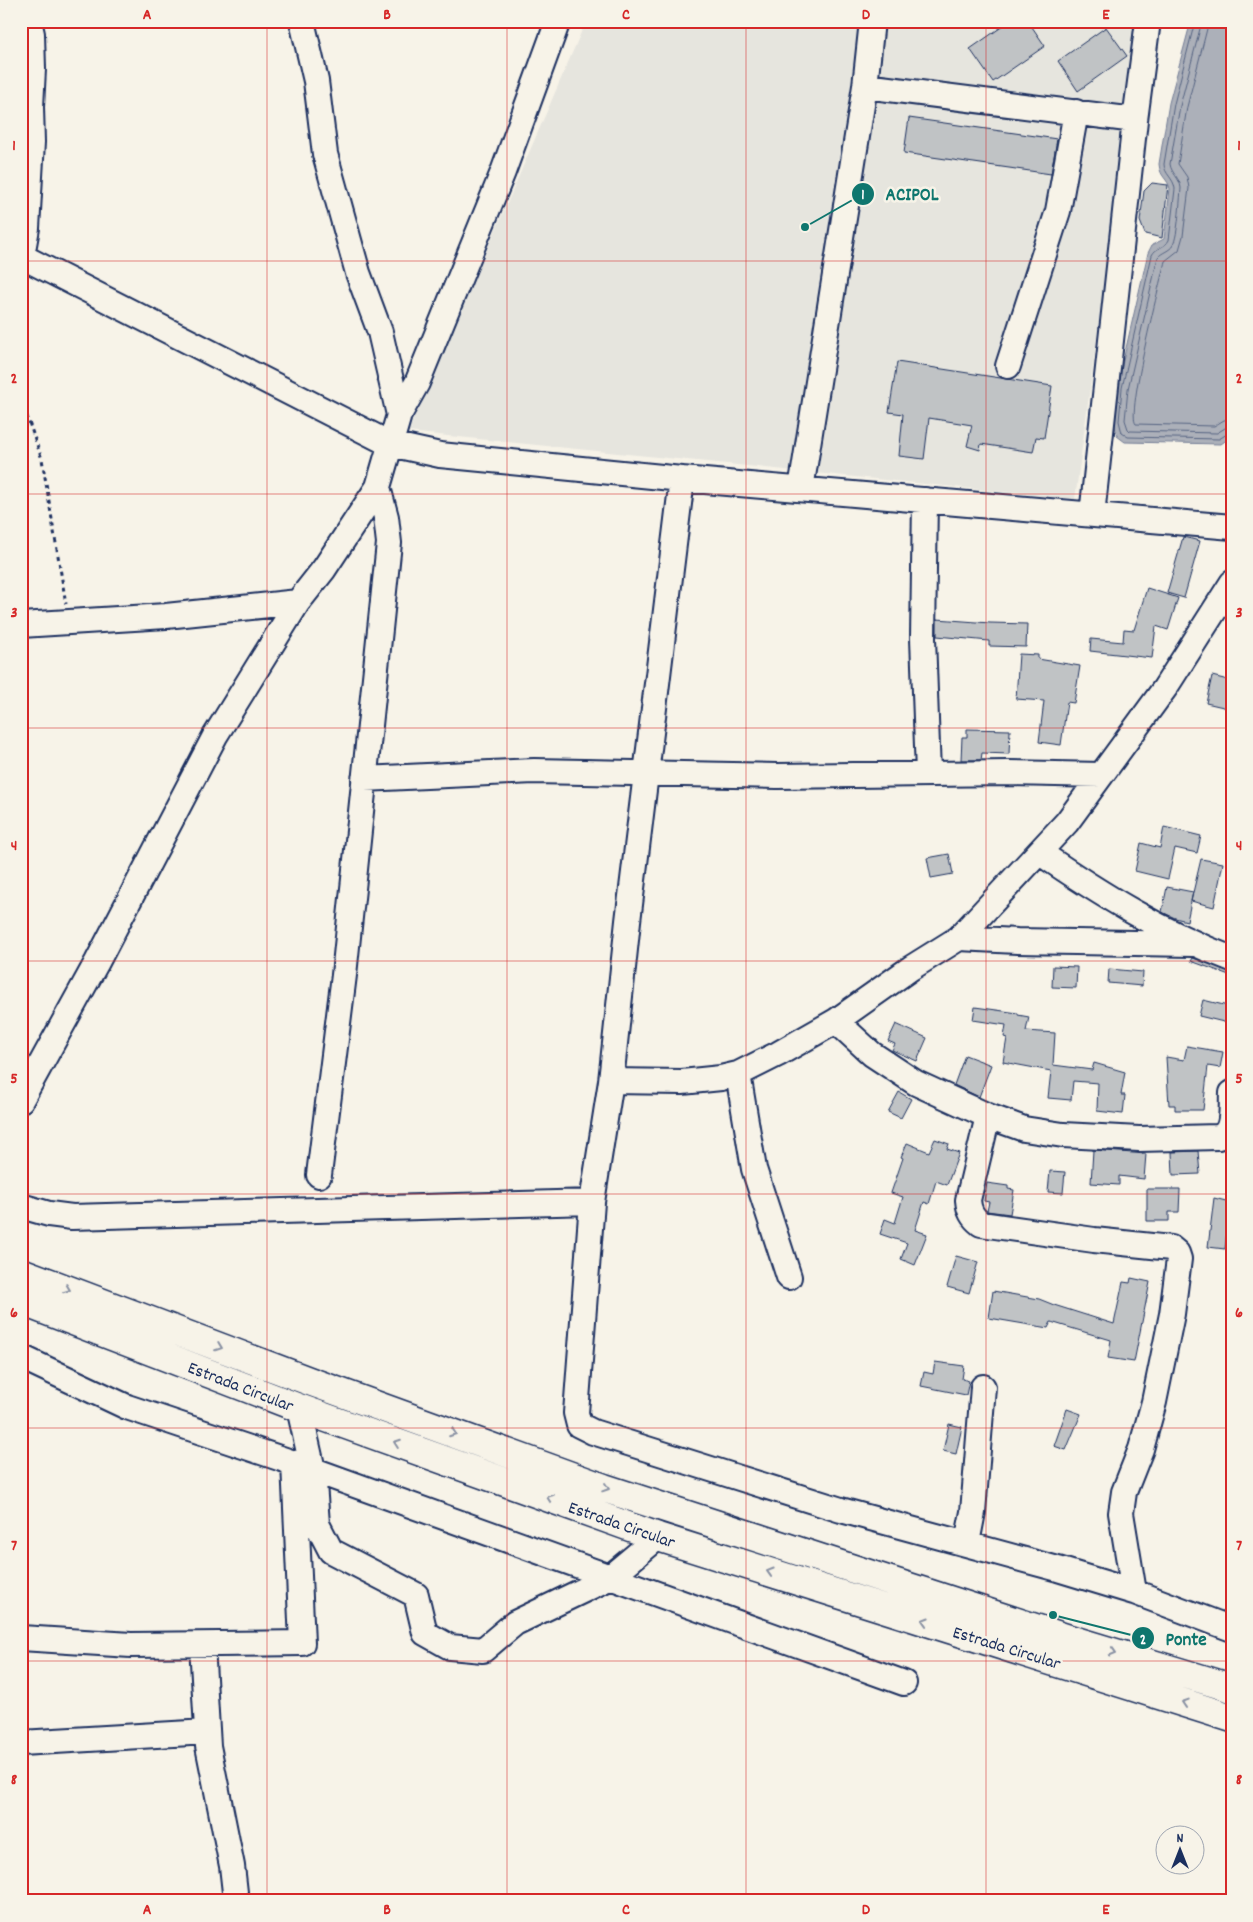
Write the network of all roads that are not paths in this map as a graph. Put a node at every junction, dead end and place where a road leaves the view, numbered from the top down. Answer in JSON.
{"nodes":[{"id":1,"x":28,"y":21,"type":"edge"},
{"id":2,"x":302,"y":21,"type":"edge"},
{"id":3,"x":558,"y":21,"type":"edge"},
{"id":4,"x":872,"y":21,"type":"edge"},
{"id":5,"x":1148,"y":21,"type":"edge"},
{"id":6,"x":866,"y":86,"type":"junction"},
{"id":7,"x":1076,"y":112,"type":"junction"},
{"id":8,"x":1135,"y":120,"type":"junction"},
{"id":9,"x":22,"y":256,"type":"edge"},
{"id":10,"x":1008,"y":366,"type":"dead end"},
{"id":11,"x":399,"y":415,"type":"junction"},
{"id":12,"x":390,"y":444,"type":"junction"},
{"id":13,"x":682,"y":478,"type":"junction"},
{"id":14,"x":378,"y":487,"type":"junction"},
{"id":15,"x":801,"y":489,"type":"junction"},
{"id":16,"x":925,"y":500,"type":"junction"},
{"id":17,"x":1092,"y":515,"type":"junction"},
{"id":18,"x":1232,"y":527,"type":"edge"},
{"id":19,"x":1232,"y":583,"type":"edge"},
{"id":20,"x":298,"y":602,"type":"junction"},
{"id":21,"x":21,"y":625,"type":"edge"},
{"id":22,"x":646,"y":773,"type":"junction"},
{"id":23,"x":928,"y":773,"type":"junction"},
{"id":24,"x":1101,"y":775,"type":"junction"},
{"id":25,"x":364,"y":779,"type":"junction"},
{"id":26,"x":1039,"y":852,"type":"junction"},
{"id":27,"x":959,"y":938,"type":"junction"},
{"id":28,"x":1193,"y":944,"type":"junction"},
{"id":29,"x":1232,"y":959,"type":"edge"},
{"id":30,"x":836,"y":1021,"type":"junction"},
{"id":31,"x":738,"y":1074,"type":"junction"},
{"id":32,"x":611,"y":1081,"type":"junction"},
{"id":33,"x":1232,"y":1093,"type":"edge"},
{"id":34,"x":21,"y":1100,"type":"edge"},
{"id":35,"x":988,"y":1116,"type":"junction"},
{"id":36,"x":319,"y":1175,"type":"dead end"},
{"id":37,"x":592,"y":1202,"type":"junction"},
{"id":38,"x":21,"y":1206,"type":"edge"},
{"id":39,"x":21,"y":1272,"type":"edge"},
{"id":40,"x":789,"y":1277,"type":"dead end"},
{"id":41,"x":21,"y":1301,"type":"edge"},
{"id":42,"x":21,"y":1357,"type":"edge"},
{"id":43,"x":982,"y":1387,"type":"dead end"},
{"id":44,"x":299,"y":1408,"type":"junction"},
{"id":45,"x":304,"y":1466,"type":"junction"},
{"id":46,"x":658,"y":1537,"type":"junction"},
{"id":47,"x":967,"y":1544,"type":"junction"},
{"id":48,"x":610,"y":1578,"type":"junction"},
{"id":49,"x":1134,"y":1592,"type":"junction"},
{"id":50,"x":1232,"y":1629,"type":"edge"},
{"id":51,"x":21,"y":1638,"type":"edge"},
{"id":52,"x":202,"y":1645,"type":"junction"},
{"id":53,"x":904,"y":1683,"type":"dead end"},
{"id":54,"x":1232,"y":1688,"type":"edge"},
{"id":55,"x":1232,"y":1718,"type":"edge"},
{"id":56,"x":207,"y":1732,"type":"junction"},
{"id":57,"x":21,"y":1743,"type":"edge"},
{"id":58,"x":236,"y":1901,"type":"edge"}],
"edges":[{"from":1,"to":9,"type":"street"},
{"from":2,"to":11,"type":"street"},
{"from":3,"to":11,"type":"street"},
{"from":4,"to":6,"type":"street"},
{"from":5,"to":8,"type":"street"},
{"from":6,"to":7,"type":"street"},
{"from":6,"to":15,"type":"street"},
{"from":7,"to":8,"type":"street"},
{"from":7,"to":10,"type":"street"},
{"from":8,"to":17,"type":"street"},
{"from":9,"to":12,"type":"street"},
{"from":11,"to":12,"type":"street"},
{"from":12,"to":13,"type":"street"},
{"from":12,"to":14,"type":"street"},
{"from":13,"to":15,"type":"street"},
{"from":13,"to":22,"type":"street"},
{"from":14,"to":20,"type":"street"},
{"from":14,"to":25,"type":"street"},
{"from":15,"to":16,"type":"street"},
{"from":16,"to":17,"type":"street"},
{"from":16,"to":23,"type":"street"},
{"from":17,"to":18,"type":"street"},
{"from":19,"to":24,"type":"street"},
{"from":20,"to":21,"type":"street"},
{"from":20,"to":34,"type":"street"},
{"from":22,"to":23,"type":"street"},
{"from":22,"to":25,"type":"street"},
{"from":22,"to":32,"type":"street"},
{"from":23,"to":24,"type":"street"},
{"from":24,"to":26,"type":"street"},
{"from":25,"to":36,"type":"street"},
{"from":26,"to":27,"type":"street"},
{"from":26,"to":28,"type":"street"},
{"from":27,"to":28,"type":"street"},
{"from":27,"to":30,"type":"street"},
{"from":28,"to":29,"type":"street"},
{"from":30,"to":31,"type":"street"},
{"from":30,"to":35,"type":"street"},
{"from":31,"to":32,"type":"street"},
{"from":31,"to":40,"type":"street"},
{"from":32,"to":37,"type":"street"},
{"from":33,"to":35,"type":"street"},
{"from":35,"to":49,"type":"street"},
{"from":37,"to":38,"type":"street"},
{"from":37,"to":47,"type":"street"},
{"from":39,"to":54,"type":"main road","name":"Estrada Circular","one_way":true},
{"from":41,"to":44,"type":"main road","name":"Estrada Circular"},
{"from":42,"to":45,"type":"street"},
{"from":43,"to":47,"type":"street"},
{"from":44,"to":45,"type":"street"},
{"from":46,"to":44,"type":"main road","name":"Estrada Circular","one_way":true},
{"from":45,"to":48,"type":"street"},
{"from":45,"to":48,"type":"street"},
{"from":45,"to":52,"type":"street"},
{"from":46,"to":48,"type":"street"},
{"from":55,"to":46,"type":"main road","name":"Estrada Circular","one_way":true},
{"from":47,"to":49,"type":"street"},
{"from":48,"to":53,"type":"street"},
{"from":49,"to":50,"type":"street"},
{"from":51,"to":52,"type":"street"},
{"from":52,"to":56,"type":"street"},
{"from":56,"to":57,"type":"street"},
{"from":56,"to":58,"type":"street"}]}
